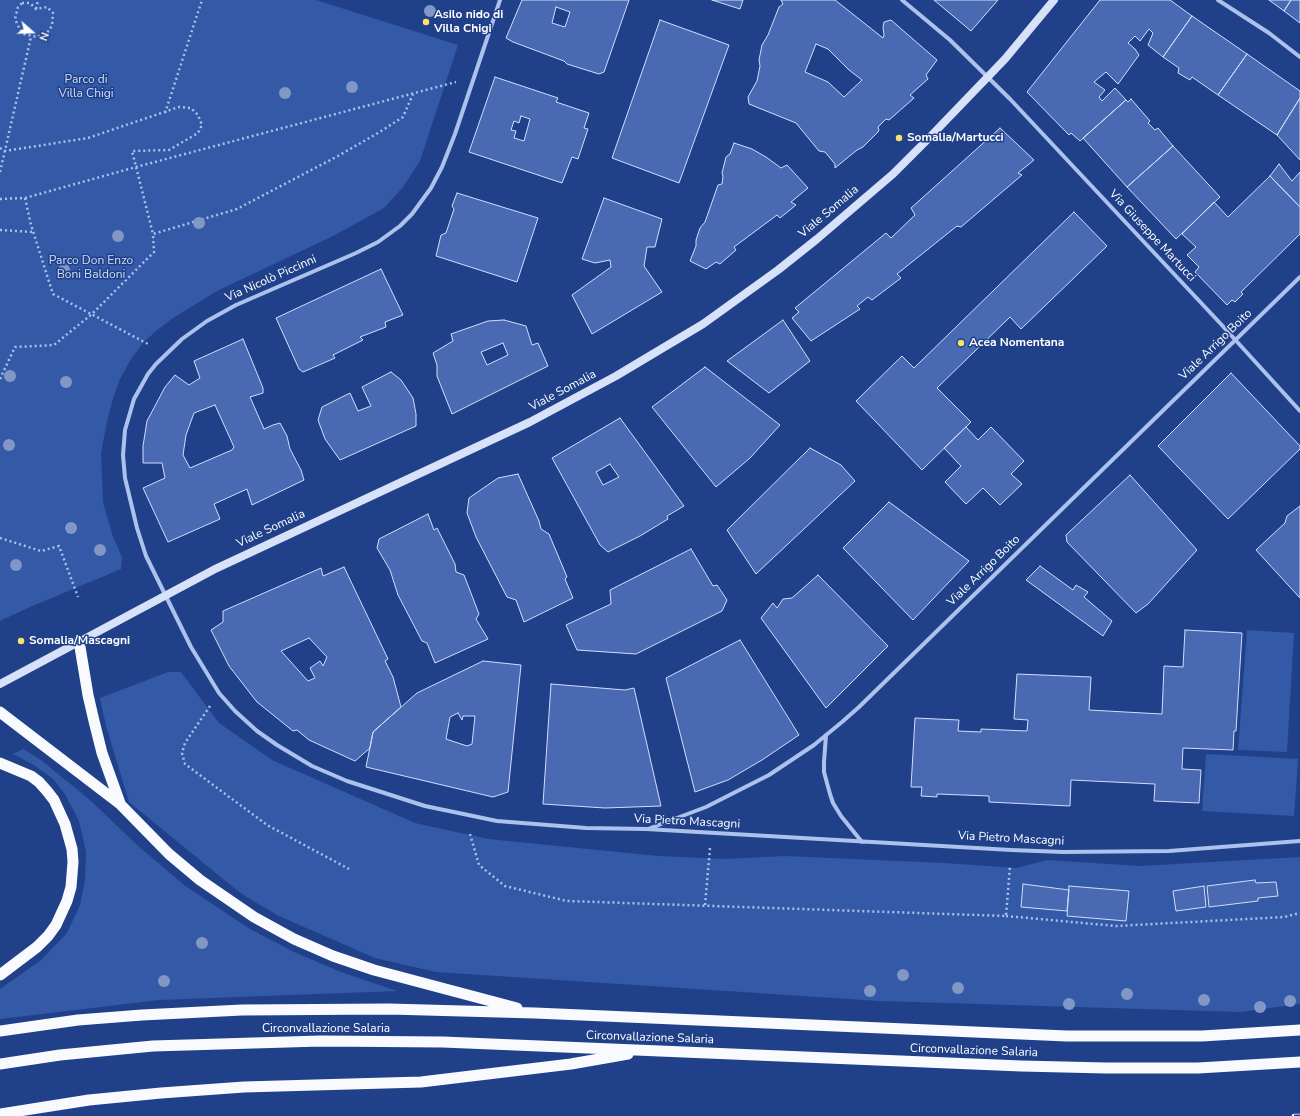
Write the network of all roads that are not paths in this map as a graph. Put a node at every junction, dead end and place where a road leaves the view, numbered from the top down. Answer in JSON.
{"nodes":[{"id":1,"x":500,"y":0,"type":"edge"},
{"id":2,"x":902,"y":0,"type":"edge"},
{"id":3,"x":1054,"y":0,"type":"edge"},
{"id":4,"x":1218,"y":0,"type":"edge"},
{"id":5,"x":1300,"y":57,"type":"edge"},
{"id":6,"x":988,"y":77,"type":"junction"},
{"id":7,"x":1300,"y":277,"type":"edge"},
{"id":8,"x":1235,"y":340,"type":"junction"},
{"id":9,"x":1300,"y":411,"type":"edge"},
{"id":10,"x":165,"y":595,"type":"junction"},
{"id":11,"x":79,"y":641,"type":"junction"},
{"id":12,"x":0,"y":684,"type":"edge"},
{"id":13,"x":0,"y":712,"type":"edge"},
{"id":14,"x":826,"y":735,"type":"junction"},
{"id":15,"x":0,"y":763,"type":"edge"},
{"id":16,"x":120,"y":804,"type":"junction"},
{"id":17,"x":646,"y":829,"type":"junction"},
{"id":18,"x":1300,"y":841,"type":"edge"},
{"id":19,"x":862,"y":842,"type":"junction"},
{"id":20,"x":0,"y":975,"type":"edge"},
{"id":21,"x":536,"y":1013,"type":"junction"},
{"id":22,"x":1300,"y":1030,"type":"edge"},
{"id":23,"x":0,"y":1031,"type":"edge"},
{"id":24,"x":645,"y":1050,"type":"junction"},
{"id":25,"x":1300,"y":1062,"type":"edge"},
{"id":26,"x":0,"y":1064,"type":"edge"},
{"id":27,"x":0,"y":1114,"type":"edge"}],
"edges":[{"from":1,"to":10,"type":"street","name":"Via Nicolò Piccinni"},
{"from":2,"to":6,"type":"street","name":"Via Giuseppe Martucci"},
{"from":3,"to":6,"type":"main road","name":"Viale Somalia"},
{"from":4,"to":5,"type":"street"},
{"from":6,"to":8,"type":"street","name":"Via Giuseppe Martucci"},
{"from":6,"to":10,"type":"main road","name":"Viale Somalia"},
{"from":7,"to":8,"type":"street","name":"Viale Arrigo Boito"},
{"from":8,"to":9,"type":"street","name":"Via Giuseppe Martucci"},
{"from":8,"to":14,"type":"street","name":"Viale Arrigo Boito"},
{"from":10,"to":11,"type":"main road","name":"Viale Somalia"},
{"from":10,"to":17,"type":"street","name":"Via Pietro Mascagni"},
{"from":11,"to":12,"type":"main road","name":"Viale Somalia"},
{"from":11,"to":16,"type":"highway"},
{"from":13,"to":16,"type":"highway"},
{"from":14,"to":17,"type":"street","name":"Viale Arrigo Boito"},
{"from":14,"to":19,"type":"street"},
{"from":15,"to":20,"type":"highway"},
{"from":16,"to":21,"type":"highway"},
{"from":17,"to":19,"type":"street","name":"Via Pietro Mascagni"},
{"from":18,"to":19,"type":"street","name":"Via Pietro Mascagni"},
{"from":21,"to":22,"type":"highway","name":"Circonvallazione Salaria"},
{"from":21,"to":23,"type":"highway","name":"Circonvallazione Salaria"},
{"from":24,"to":25,"type":"highway","name":"Circonvallazione Salaria"},
{"from":24,"to":26,"type":"highway","name":"Circonvallazione Salaria"},
{"from":24,"to":27,"type":"highway"}]}
